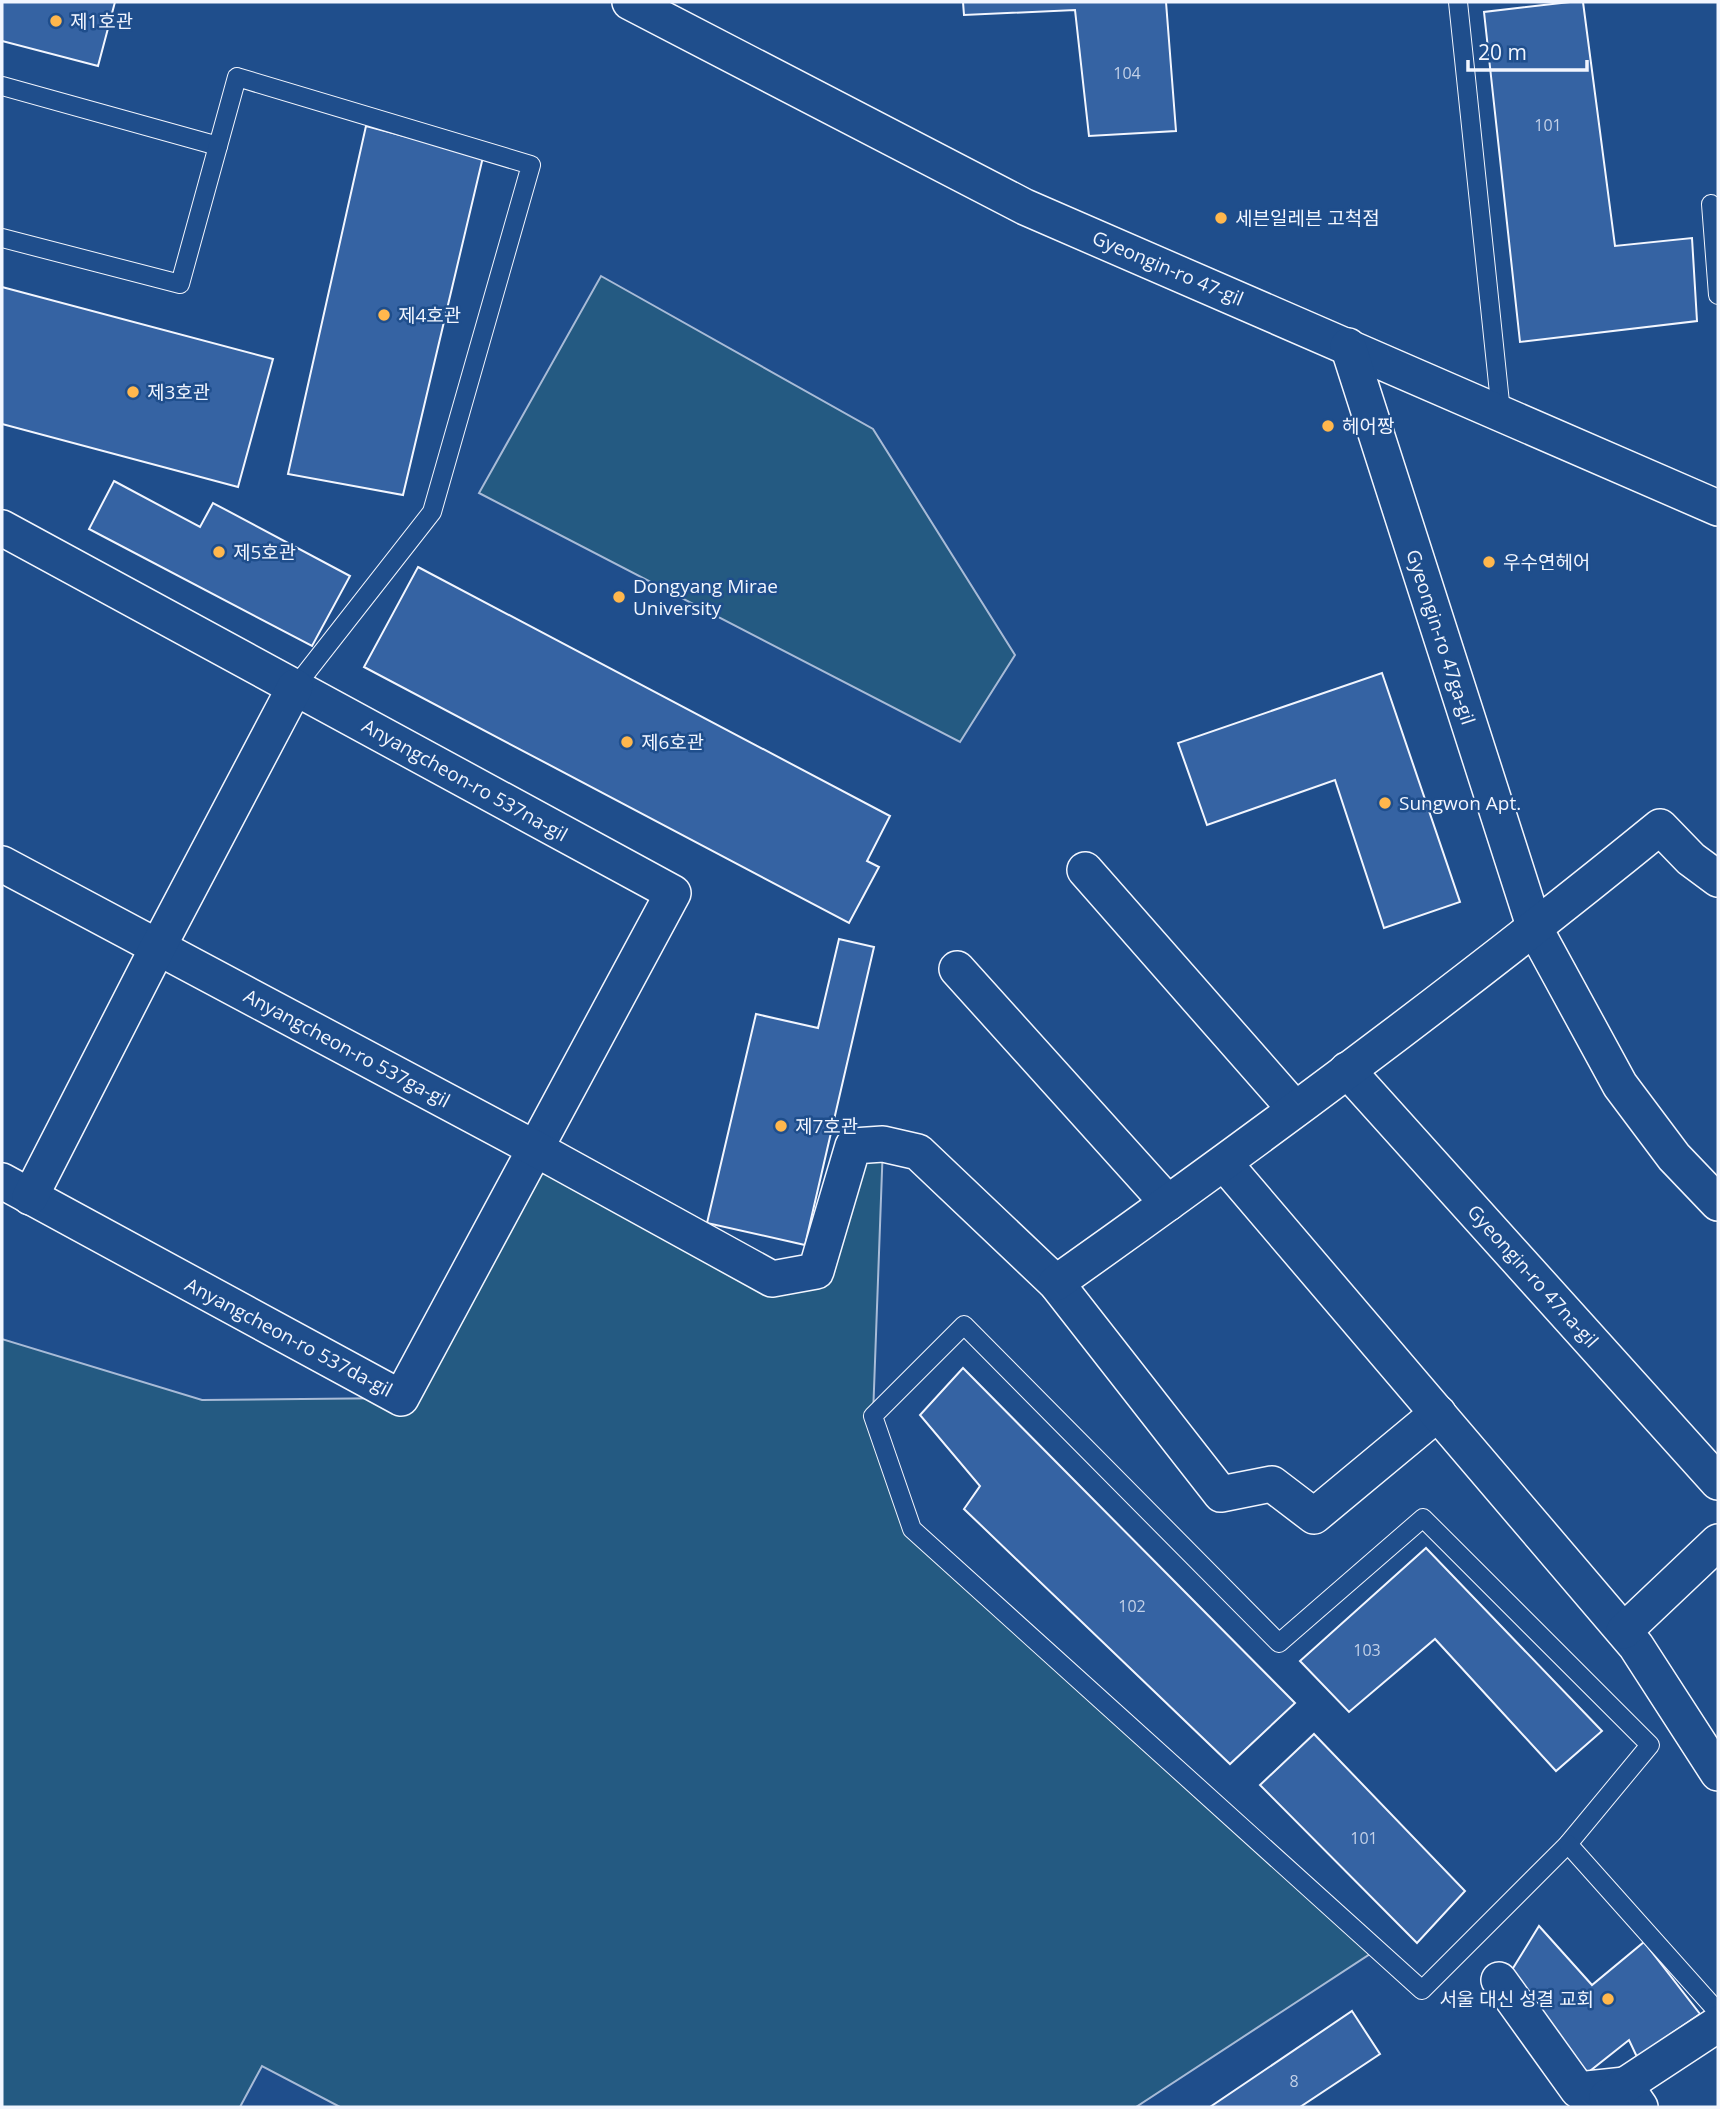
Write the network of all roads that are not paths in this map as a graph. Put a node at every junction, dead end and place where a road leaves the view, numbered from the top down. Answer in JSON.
{"nodes":[{"id":1,"x":629,"y":2,"type":"edge"},
{"id":2,"x":1458,"y":2,"type":"edge"},
{"id":3,"x":2,"y":86,"type":"edge"},
{"id":4,"x":218,"y":146,"type":"junction"},
{"id":5,"x":1711,"y":204,"type":"dead end"},
{"id":6,"x":2,"y":238,"type":"edge"},
{"id":7,"x":1718,"y":295,"type":"edge"},
{"id":8,"x":1348,"y":345,"type":"junction"},
{"id":9,"x":1501,"y":412,"type":"junction"},
{"id":10,"x":1718,"y":508,"type":"edge"},
{"id":11,"x":2,"y":528,"type":"edge"},
{"id":12,"x":295,"y":687,"type":"junction"},
{"id":13,"x":2,"y":864,"type":"edge"},
{"id":14,"x":1084,"y":870,"type":"dead end"},
{"id":15,"x":1718,"y":880,"type":"edge"},
{"id":16,"x":1535,"y":929,"type":"junction"},
{"id":17,"x":158,"y":947,"type":"junction"},
{"id":18,"x":957,"y":969,"type":"dead end"},
{"id":19,"x":1347,"y":1070,"type":"junction"},
{"id":20,"x":1295,"y":1109,"type":"junction"},
{"id":21,"x":537,"y":1149,"type":"junction"},
{"id":22,"x":1224,"y":1163,"type":"junction"},
{"id":23,"x":16,"y":1189,"type":"edge"},
{"id":24,"x":1168,"y":1203,"type":"junction"},
{"id":25,"x":1718,"y":1203,"type":"edge"},
{"id":26,"x":1056,"y":1283,"type":"junction"},
{"id":27,"x":1438,"y":1413,"type":"junction"},
{"id":28,"x":1718,"y":1482,"type":"edge"},
{"id":29,"x":1718,"y":1542,"type":"edge"},
{"id":30,"x":1624,"y":1631,"type":"junction"},
{"id":31,"x":1718,"y":1773,"type":"edge"},
{"id":32,"x":1568,"y":1844,"type":"junction"},
{"id":33,"x":1499,"y":1980,"type":"dead end"},
{"id":34,"x":1718,"y":2011,"type":"edge"},
{"id":35,"x":1718,"y":2024,"type":"edge"},
{"id":36,"x":1633,"y":2096,"type":"edge"},
{"id":37,"x":1591,"y":2107,"type":"edge"}],
"edges":[{"from":1,"to":8,"type":"street","name":"Gyeongin-ro 47-gil"},
{"from":2,"to":9,"type":"lane"},
{"from":3,"to":4,"type":"lane"},
{"from":4,"to":6,"type":"lane"},
{"from":4,"to":12,"type":"lane"},
{"from":5,"to":7,"type":"lane"},
{"from":8,"to":9,"type":"street","name":"Gyeongin-ro 47-gil"},
{"from":8,"to":16,"type":"street","name":"Gyeongin-ro 47ga-gil"},
{"from":9,"to":10,"type":"street","name":"Gyeongin-ro 47-gil"},
{"from":11,"to":12,"type":"street","name":"Anyangcheon-ro 537na-gil"},
{"from":12,"to":17,"type":"street"},
{"from":12,"to":21,"type":"street","name":"Anyangcheon-ro 537na-gil"},
{"from":13,"to":17,"type":"street","name":"Anyangcheon-ro 537ga-gil"},
{"from":14,"to":20,"type":"street"},
{"from":15,"to":16,"type":"street"},
{"from":16,"to":19,"type":"street"},
{"from":16,"to":25,"type":"street","name":"Gyeongin-ro 47ga-gil"},
{"from":17,"to":21,"type":"street","name":"Anyangcheon-ro 537ga-gil"},
{"from":17,"to":23,"type":"street"},
{"from":18,"to":24,"type":"street"},
{"from":19,"to":20,"type":"street"},
{"from":19,"to":28,"type":"street","name":"Gyeongin-ro 47na-gil"},
{"from":20,"to":22,"type":"street"},
{"from":21,"to":23,"type":"street","name":"Anyangcheon-ro 537da-gil"},
{"from":21,"to":26,"type":"street","name":"Anyangcheon-ro 537ga-gil"},
{"from":22,"to":24,"type":"street"},
{"from":22,"to":27,"type":"street"},
{"from":24,"to":26,"type":"street"},
{"from":26,"to":27,"type":"street"},
{"from":27,"to":30,"type":"street"},
{"from":29,"to":30,"type":"street"},
{"from":30,"to":31,"type":"street"},
{"from":32,"to":32,"type":"lane"},
{"from":32,"to":34,"type":"lane"},
{"from":33,"to":36,"type":"street"},
{"from":35,"to":36,"type":"street"},
{"from":36,"to":37,"type":"street"}]}
